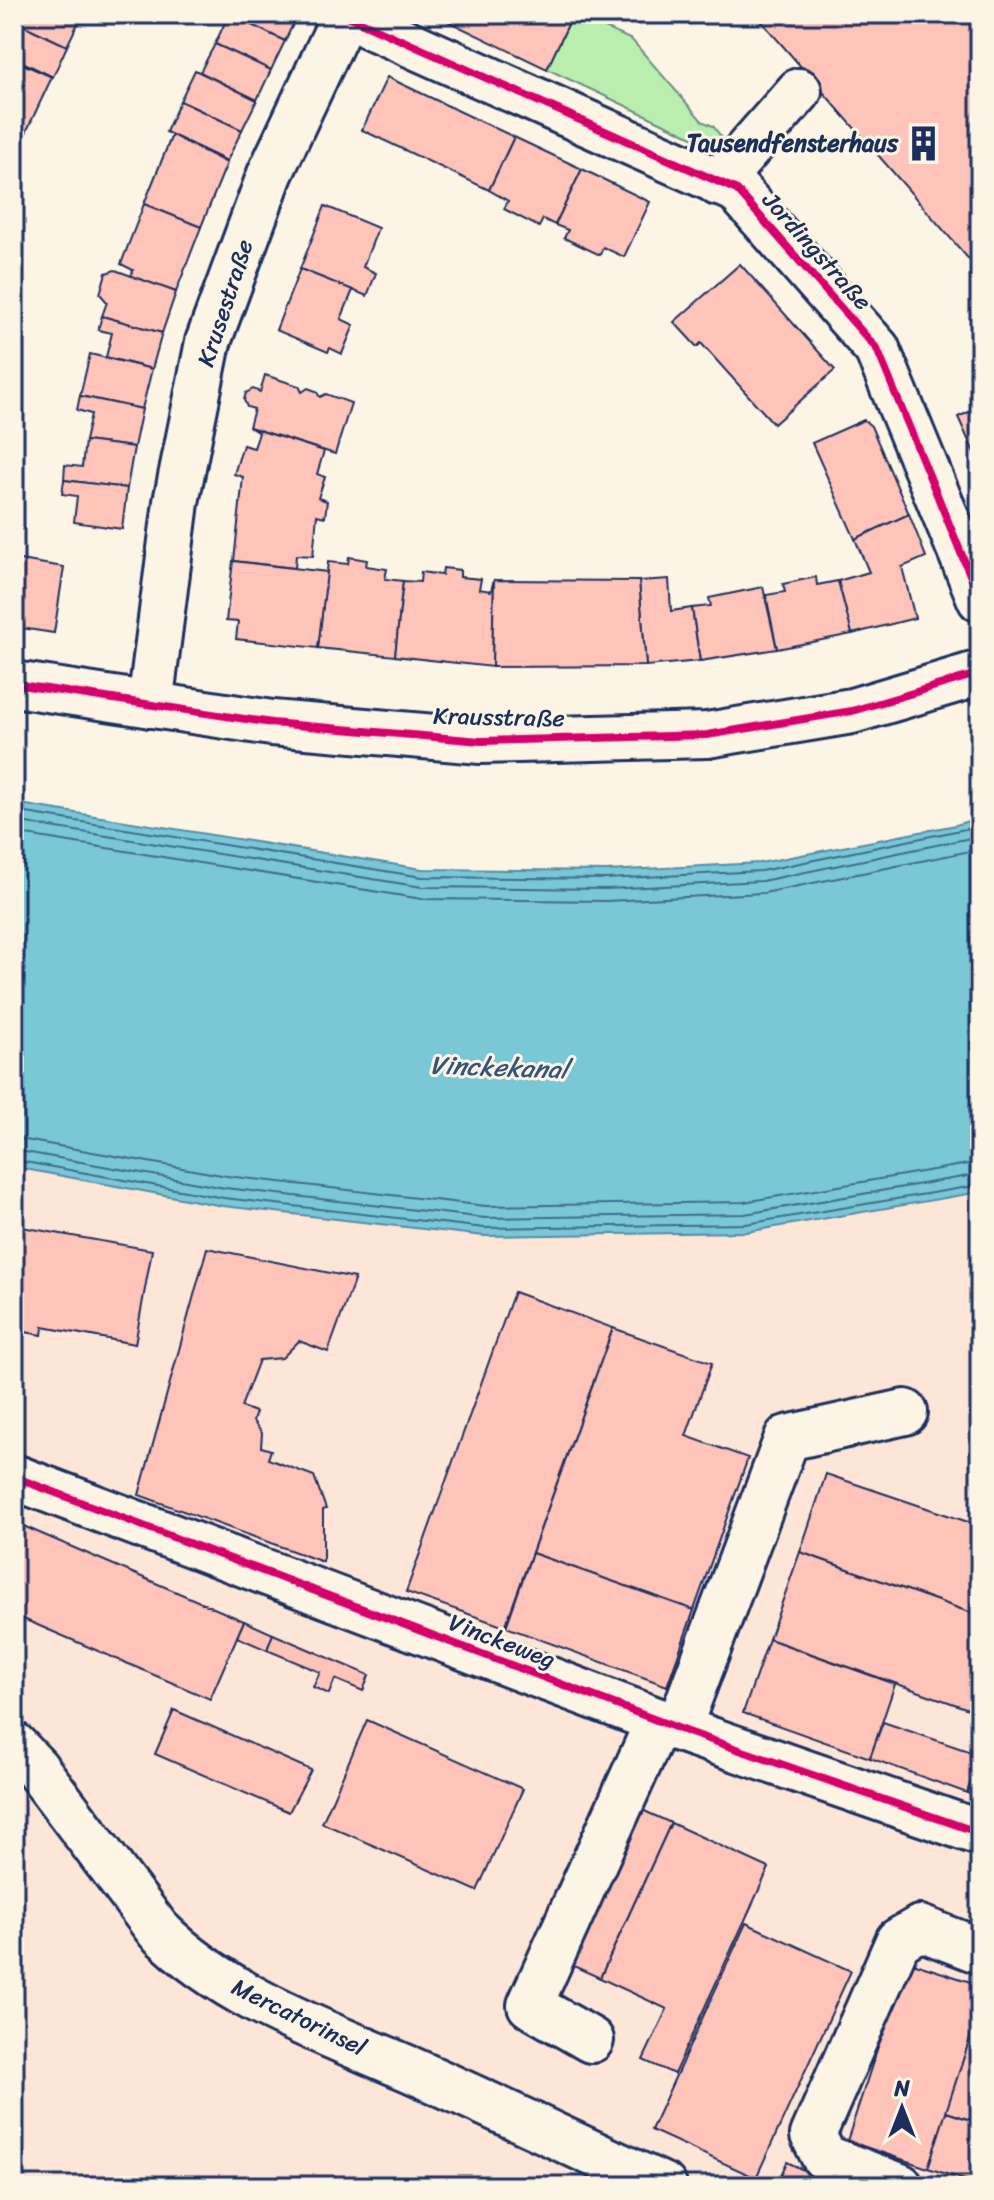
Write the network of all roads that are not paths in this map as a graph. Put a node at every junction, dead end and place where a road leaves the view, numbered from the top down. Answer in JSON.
{"nodes":[{"id":1,"x":345,"y":14,"type":"edge"},
{"id":2,"x":799,"y":91,"type":"dead end"},
{"id":3,"x":718,"y":183,"type":"junction"},
{"id":4,"x":980,"y":599,"type":"edge"},
{"id":5,"x":980,"y":673,"type":"edge"},
{"id":6,"x":14,"y":684,"type":"edge"},
{"id":7,"x":150,"y":705,"type":"junction"},
{"id":8,"x":905,"y":1412,"type":"dead end"},
{"id":9,"x":14,"y":1477,"type":"edge"},
{"id":10,"x":668,"y":1725,"type":"junction"},
{"id":11,"x":14,"y":1745,"type":"edge"},
{"id":12,"x":980,"y":1833,"type":"edge"},
{"id":13,"x":980,"y":1951,"type":"edge"},
{"id":14,"x":591,"y":2040,"type":"dead end"},
{"id":15,"x":664,"y":2186,"type":"edge"},
{"id":16,"x":900,"y":2186,"type":"edge"}],
"edges":[{"from":1,"to":3,"type":"street","name":"Jordingstraße"},
{"from":1,"to":7,"type":"street","name":"Krusestraße"},
{"from":2,"to":3,"type":"street"},
{"from":3,"to":4,"type":"street","name":"Jordingstraße"},
{"from":5,"to":7,"type":"street","name":"Krausstraße"},
{"from":6,"to":7,"type":"street","name":"Krausstraße"},
{"from":8,"to":10,"type":"street"},
{"from":9,"to":10,"type":"street","name":"Vinckeweg"},
{"from":10,"to":12,"type":"street","name":"Vinckeweg"},
{"from":10,"to":14,"type":"street"},
{"from":11,"to":15,"type":"street","name":"Mercatorinsel"},
{"from":13,"to":16,"type":"street"}]}
